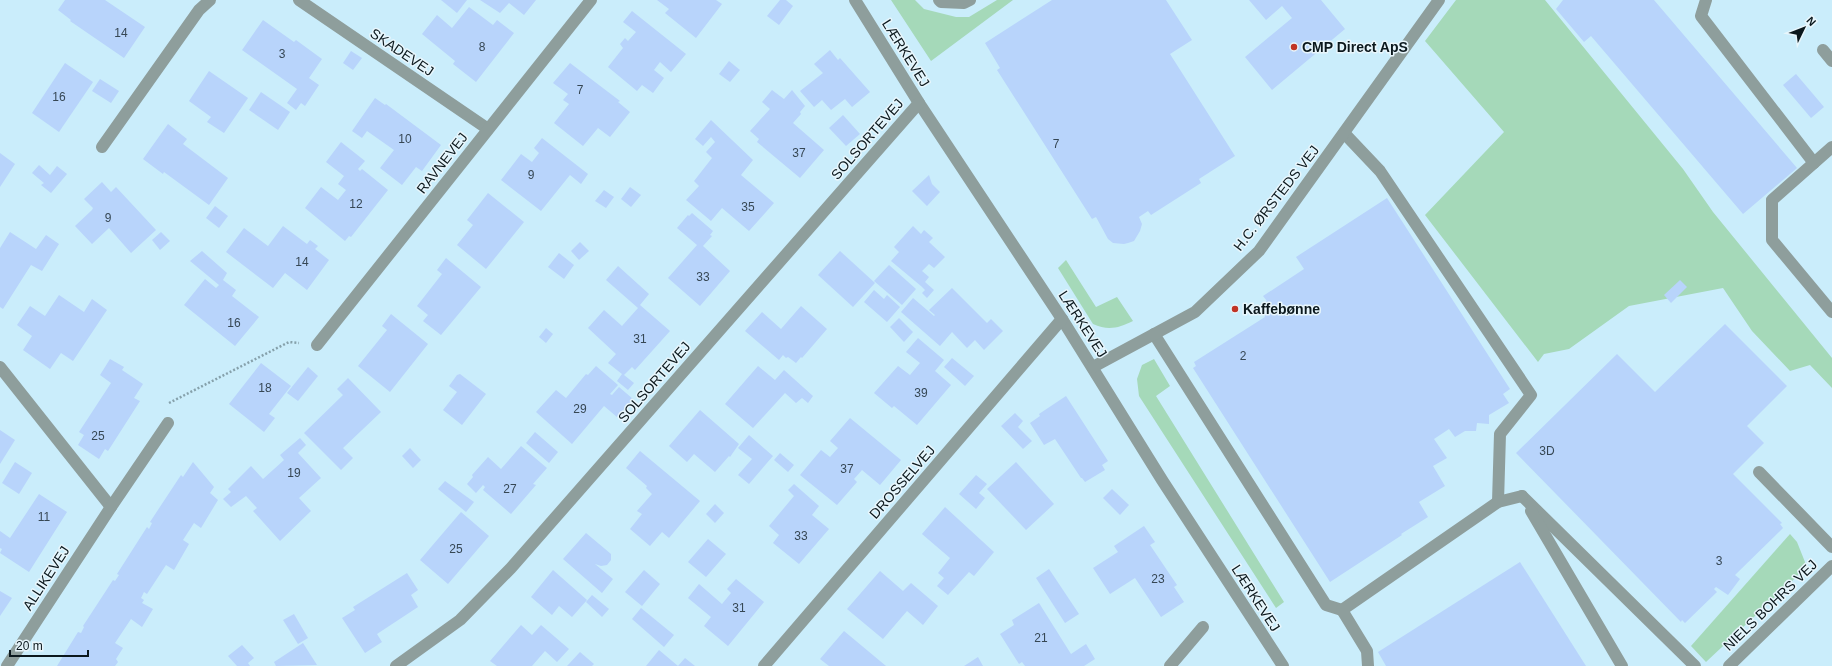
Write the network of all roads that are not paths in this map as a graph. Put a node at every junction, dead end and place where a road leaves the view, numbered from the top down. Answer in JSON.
{"nodes":[{"id":1,"x":210,"y":0,"type":"edge"},
{"id":2,"x":299,"y":0,"type":"edge"},
{"id":3,"x":591,"y":0,"type":"edge"},
{"id":4,"x":855,"y":0,"type":"edge"},
{"id":5,"x":940,"y":0,"type":"edge"},
{"id":6,"x":970,"y":0,"type":"edge"},
{"id":7,"x":1439,"y":0,"type":"edge"},
{"id":8,"x":1706,"y":0,"type":"edge"},
{"id":9,"x":1823,"y":50,"type":"dead end"},
{"id":10,"x":1832,"y":61,"type":"edge"},
{"id":11,"x":919,"y":103,"type":"junction"},
{"id":12,"x":488,"y":129,"type":"junction"},
{"id":13,"x":1344,"y":133,"type":"junction"},
{"id":14,"x":102,"y":147,"type":"dead end"},
{"id":15,"x":1832,"y":147,"type":"edge"},
{"id":16,"x":1814,"y":163,"type":"junction"},
{"id":17,"x":1832,"y":312,"type":"edge"},
{"id":18,"x":1062,"y":318,"type":"junction"},
{"id":19,"x":1154,"y":334,"type":"junction"},
{"id":20,"x":317,"y":345,"type":"road end"},
{"id":21,"x":0,"y":367,"type":"edge"},
{"id":22,"x":1093,"y":367,"type":"junction"},
{"id":23,"x":168,"y":423,"type":"road end"},
{"id":24,"x":1758,"y":472,"type":"dead end"},
{"id":25,"x":1522,"y":496,"type":"junction"},
{"id":26,"x":1498,"y":502,"type":"junction"},
{"id":27,"x":111,"y":507,"type":"junction"},
{"id":28,"x":1832,"y":547,"type":"edge"},
{"id":29,"x":1832,"y":566,"type":"edge"},
{"id":30,"x":1342,"y":610,"type":"junction"},
{"id":31,"x":1203,"y":627,"type":"dead end"},
{"id":32,"x":7,"y":666,"type":"edge"},
{"id":33,"x":396,"y":666,"type":"edge"},
{"id":34,"x":764,"y":666,"type":"edge"},
{"id":35,"x":1170,"y":666,"type":"edge"},
{"id":36,"x":1283,"y":666,"type":"edge"},
{"id":37,"x":1368,"y":666,"type":"edge"},
{"id":38,"x":1622,"y":666,"type":"edge"},
{"id":39,"x":1695,"y":666,"type":"edge"},
{"id":40,"x":1729,"y":666,"type":"edge"}],
"edges":[{"from":1,"to":14,"type":"street"},
{"from":2,"to":12,"type":"street","name":"SKADEVEJ"},
{"from":3,"to":12,"type":"street","name":"RAVNEVEJ"},
{"from":4,"to":11,"type":"street","name":"LÆRKEVEJ"},
{"from":5,"to":6,"type":"street"},
{"from":7,"to":13,"type":"street","name":"H.C. ØRSTEDS VEJ"},
{"from":8,"to":16,"type":"street"},
{"from":9,"to":10,"type":"street"},
{"from":11,"to":18,"type":"street","name":"LÆRKEVEJ"},
{"from":11,"to":33,"type":"street","name":"SOLSORTEVEJ"},
{"from":12,"to":20,"type":"street","name":"RAVNEVEJ"},
{"from":13,"to":19,"type":"street","name":"H.C. ØRSTEDS VEJ"},
{"from":13,"to":26,"type":"street"},
{"from":15,"to":16,"type":"street"},
{"from":16,"to":17,"type":"street"},
{"from":18,"to":22,"type":"street","name":"LÆRKEVEJ"},
{"from":18,"to":34,"type":"street","name":"DROSSELVEJ"},
{"from":19,"to":22,"type":"street","name":"H.C. ØRSTEDS VEJ"},
{"from":19,"to":30,"type":"street"},
{"from":21,"to":27,"type":"street"},
{"from":22,"to":36,"type":"street","name":"LÆRKEVEJ"},
{"from":23,"to":27,"type":"street","name":"ALLIKEVEJ"},
{"from":24,"to":28,"type":"street"},
{"from":25,"to":26,"type":"street"},
{"from":25,"to":38,"type":"street"},
{"from":25,"to":39,"type":"street"},
{"from":26,"to":30,"type":"street"},
{"from":27,"to":32,"type":"street","name":"ALLIKEVEJ"},
{"from":29,"to":40,"type":"street","name":"NIELS BOHRS VEJ"},
{"from":30,"to":37,"type":"street"},
{"from":31,"to":35,"type":"street"}]}
